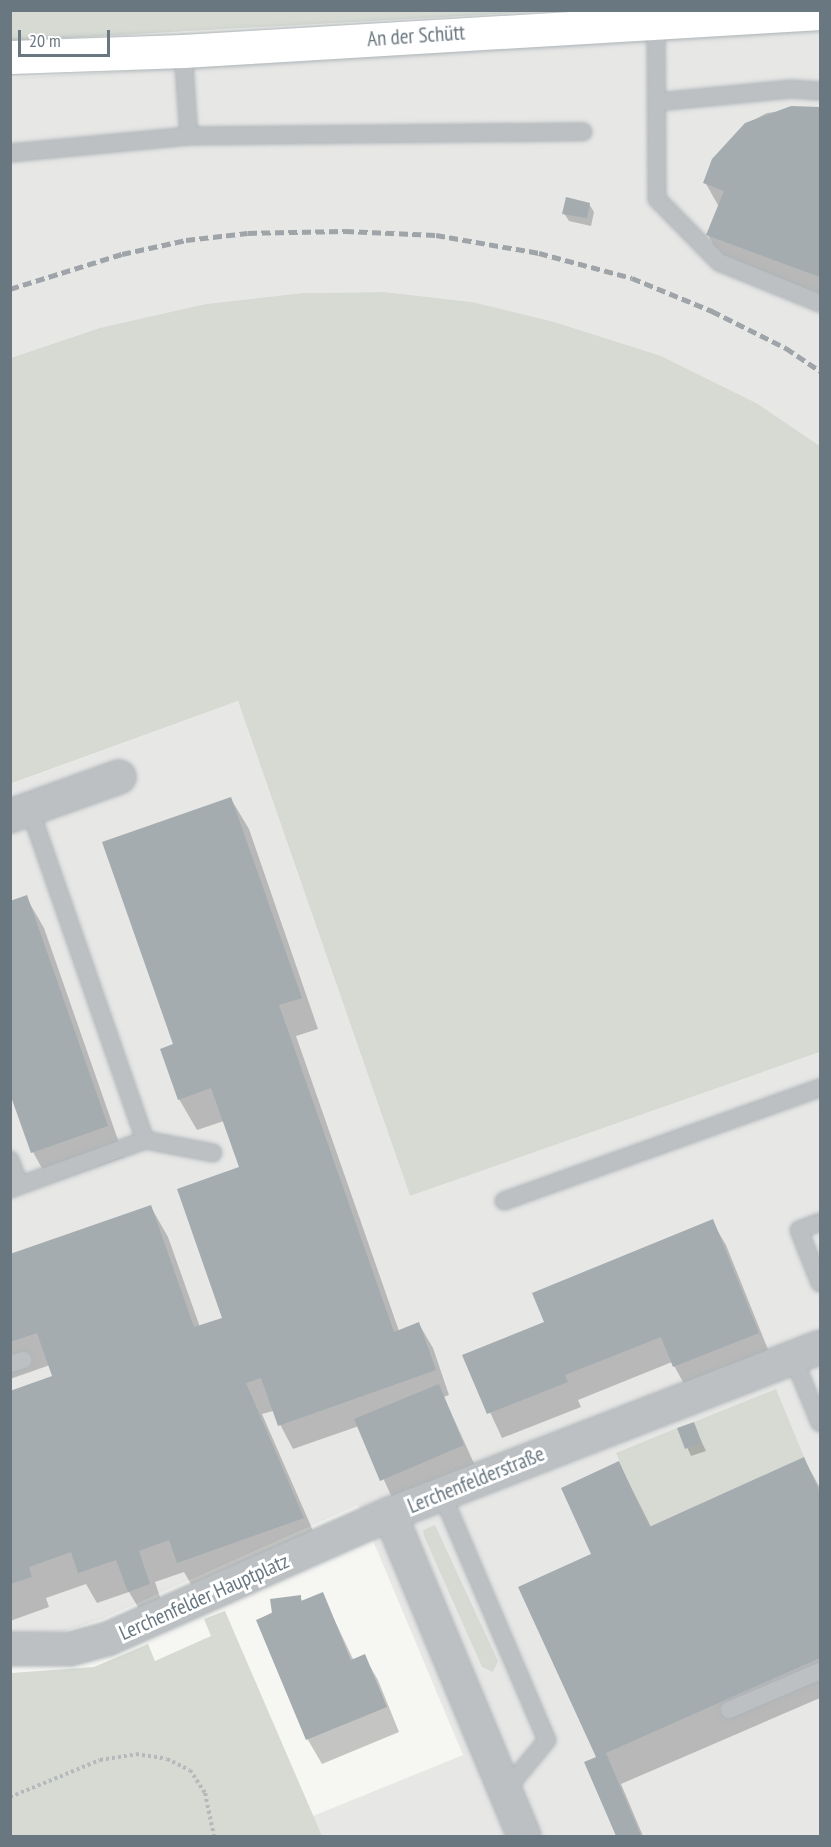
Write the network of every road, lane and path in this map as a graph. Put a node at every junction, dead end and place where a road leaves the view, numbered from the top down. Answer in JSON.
{"nodes":[{"id":1,"x":820,"y":13,"type":"edge"},
{"id":2,"x":656,"y":21,"type":"junction"},
{"id":3,"x":183,"y":51,"type":"junction"},
{"id":4,"x":10,"y":57,"type":"edge"},
{"id":5,"x":820,"y":91,"type":"edge"},
{"id":6,"x":657,"y":102,"type":"junction"},
{"id":7,"x":583,"y":132,"type":"dead end"},
{"id":8,"x":189,"y":136,"type":"junction"},
{"id":9,"x":10,"y":153,"type":"edge"},
{"id":10,"x":820,"y":303,"type":"edge"},
{"id":11,"x":119,"y":777,"type":"dead end"},
{"id":12,"x":20,"y":812,"type":"edge"},
{"id":13,"x":820,"y":1088,"type":"edge"},
{"id":14,"x":145,"y":1140,"type":"junction"},
{"id":15,"x":213,"y":1153,"type":"dead end"},
{"id":16,"x":10,"y":1160,"type":"edge"},
{"id":17,"x":15,"y":1186,"type":"edge"},
{"id":18,"x":504,"y":1201,"type":"dead end"},
{"id":19,"x":820,"y":1222,"type":"edge"},
{"id":20,"x":820,"y":1283,"type":"edge"},
{"id":21,"x":807,"y":1352,"type":"edge"},
{"id":22,"x":820,"y":1423,"type":"edge"},
{"id":23,"x":441,"y":1492,"type":"junction"},
{"id":24,"x":390,"y":1514,"type":"junction"},
{"id":25,"x":10,"y":1649,"type":"edge"},
{"id":26,"x":820,"y":1671,"type":"edge"},
{"id":27,"x":729,"y":1710,"type":"dead end"},
{"id":28,"x":505,"y":1791,"type":"junction"},
{"id":29,"x":10,"y":1797,"type":"edge"},
{"id":30,"x":214,"y":1836,"type":"edge"},
{"id":31,"x":524,"y":1836,"type":"edge"}],
"edges":[{"from":1,"to":2,"type":"street","name":"An der Schütt"},
{"from":2,"to":3,"type":"street","name":"An der Schütt"},
{"from":2,"to":6,"type":"lane"},
{"from":3,"to":4,"type":"street","name":"An der Schütt"},
{"from":3,"to":8,"type":"lane"},
{"from":5,"to":6,"type":"lane"},
{"from":6,"to":10,"type":"lane"},
{"from":7,"to":8,"type":"lane"},
{"from":8,"to":9,"type":"lane"},
{"from":11,"to":12,"type":"street"},
{"from":12,"to":14,"type":"lane"},
{"from":13,"to":18,"type":"lane"},
{"from":14,"to":15,"type":"lane"},
{"from":14,"to":17,"type":"lane"},
{"from":16,"to":17,"type":"lane"},
{"from":19,"to":20,"type":"lane"},
{"from":21,"to":22,"type":"lane"},
{"from":21,"to":23,"type":"street","name":"Lerchenfelderstraße"},
{"from":23,"to":24,"type":"street","name":"Lerchenfelderstraße"},
{"from":23,"to":28,"type":"lane"},
{"from":24,"to":25,"type":"street","name":"Lerchenfelder Hauptplatz"},
{"from":24,"to":28,"type":"street","name":"Lerchenfelderstraße"},
{"from":26,"to":27,"type":"lane"},
{"from":28,"to":31,"type":"street","name":"Lerchenfelderstraße"},
{"from":29,"to":30,"type":"path"}]}
